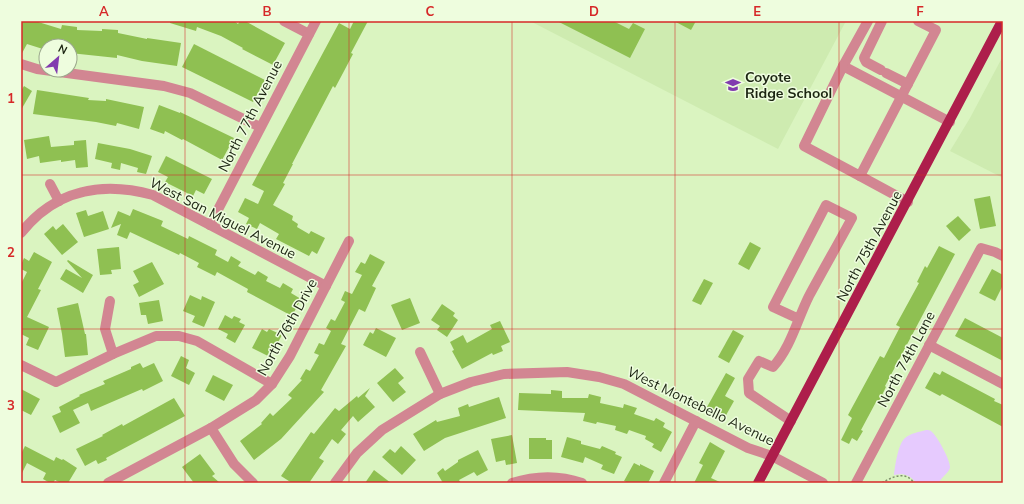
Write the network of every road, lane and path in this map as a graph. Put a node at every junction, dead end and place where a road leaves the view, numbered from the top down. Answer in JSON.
{"nodes":[{"id":1,"x":284,"y":21,"type":"edge"},
{"id":2,"x":316,"y":21,"type":"edge"},
{"id":3,"x":868,"y":21,"type":"edge"},
{"id":4,"x":882,"y":21,"type":"edge"},
{"id":5,"x":918,"y":21,"type":"edge"},
{"id":6,"x":1002,"y":21,"type":"edge"},
{"id":7,"x":309,"y":34,"type":"junction"},
{"id":8,"x":21,"y":64,"type":"edge"},
{"id":9,"x":844,"y":66,"type":"junction"},
{"id":10,"x":908,"y":84,"type":"junction"},
{"id":11,"x":902,"y":96,"type":"junction"},
{"id":12,"x":950,"y":122,"type":"junction"},
{"id":13,"x":260,"y":127,"type":"junction"},
{"id":14,"x":860,"y":176,"type":"junction"},
{"id":15,"x":50,"y":184,"type":"dead end"},
{"id":16,"x":58,"y":201,"type":"junction"},
{"id":17,"x":908,"y":202,"type":"junction"},
{"id":18,"x":210,"y":225,"type":"junction"},
{"id":19,"x":21,"y":233,"type":"edge"},
{"id":20,"x":349,"y":241,"type":"dead end"},
{"id":21,"x":1003,"y":256,"type":"edge"},
{"id":22,"x":326,"y":286,"type":"junction"},
{"id":23,"x":110,"y":301,"type":"dead end"},
{"id":24,"x":799,"y":319,"type":"junction"},
{"id":25,"x":929,"y":345,"type":"junction"},
{"id":26,"x":420,"y":352,"type":"dead end"},
{"id":27,"x":113,"y":354,"type":"junction"},
{"id":28,"x":21,"y":365,"type":"edge"},
{"id":29,"x":272,"y":384,"type":"junction"},
{"id":30,"x":1003,"y":384,"type":"edge"},
{"id":31,"x":440,"y":394,"type":"junction"},
{"id":32,"x":696,"y":421,"type":"junction"},
{"id":33,"x":791,"y":421,"type":"junction"},
{"id":34,"x":211,"y":428,"type":"junction"},
{"id":35,"x":772,"y":456,"type":"junction"},
{"id":36,"x":524,"y":481,"type":"edge"},
{"id":37,"x":108,"y":483,"type":"edge"},
{"id":38,"x":253,"y":483,"type":"edge"},
{"id":39,"x":335,"y":483,"type":"edge"},
{"id":40,"x":512,"y":483,"type":"edge"},
{"id":41,"x":582,"y":483,"type":"edge"},
{"id":42,"x":664,"y":483,"type":"edge"},
{"id":43,"x":758,"y":483,"type":"edge"},
{"id":44,"x":823,"y":483,"type":"edge"},
{"id":45,"x":856,"y":483,"type":"edge"},
{"id":46,"x":882,"y":483,"type":"edge"},
{"id":47,"x":914,"y":483,"type":"edge"}],
"edges":[{"from":1,"to":7,"type":"street"},
{"from":2,"to":7,"type":"street","name":"North 77th Avenue"},
{"from":3,"to":9,"type":"street"},
{"from":4,"to":10,"type":"street"},
{"from":5,"to":10,"type":"street"},
{"from":6,"to":12,"type":"main road","name":"North 75th Avenue"},
{"from":7,"to":13,"type":"street","name":"North 77th Avenue"},
{"from":8,"to":13,"type":"street"},
{"from":9,"to":11,"type":"street"},
{"from":9,"to":14,"type":"street"},
{"from":10,"to":11,"type":"street"},
{"from":11,"to":12,"type":"street"},
{"from":11,"to":14,"type":"street"},
{"from":12,"to":17,"type":"main road","name":"North 75th Avenue"},
{"from":13,"to":18,"type":"street","name":"North 77th Avenue"},
{"from":14,"to":17,"type":"street"},
{"from":15,"to":16,"type":"street"},
{"from":16,"to":18,"type":"street","name":"West San Miguel Avenue"},
{"from":16,"to":19,"type":"street","name":"West San Miguel Avenue"},
{"from":17,"to":33,"type":"main road","name":"North 75th Avenue"},
{"from":18,"to":22,"type":"street","name":"West San Miguel Avenue"},
{"from":20,"to":22,"type":"street","name":"North 76th Drive"},
{"from":21,"to":25,"type":"street","name":"North 74th Lane"},
{"from":22,"to":29,"type":"street","name":"North 76th Drive"},
{"from":23,"to":27,"type":"street"},
{"from":24,"to":24,"type":"street"},
{"from":24,"to":33,"type":"street"},
{"from":25,"to":30,"type":"street"},
{"from":25,"to":45,"type":"street","name":"North 74th Lane"},
{"from":26,"to":31,"type":"street"},
{"from":27,"to":28,"type":"street"},
{"from":27,"to":29,"type":"street"},
{"from":29,"to":34,"type":"street","name":"North 76th Drive"},
{"from":31,"to":32,"type":"street","name":"West Montebello Avenue"},
{"from":31,"to":39,"type":"street","name":"West Montebello Avenue"},
{"from":32,"to":35,"type":"street","name":"West Montebello Avenue"},
{"from":32,"to":42,"type":"street"},
{"from":33,"to":35,"type":"main road","name":"North 75th Avenue"},
{"from":34,"to":37,"type":"street","name":"North 76th Drive"},
{"from":34,"to":38,"type":"street"},
{"from":35,"to":43,"type":"main road","name":"North 75th Avenue"},
{"from":35,"to":44,"type":"street","name":"West Montebello Avenue"},
{"from":36,"to":40,"type":"street"},
{"from":36,"to":41,"type":"street"},
{"from":46,"to":47,"type":"path"}]}
